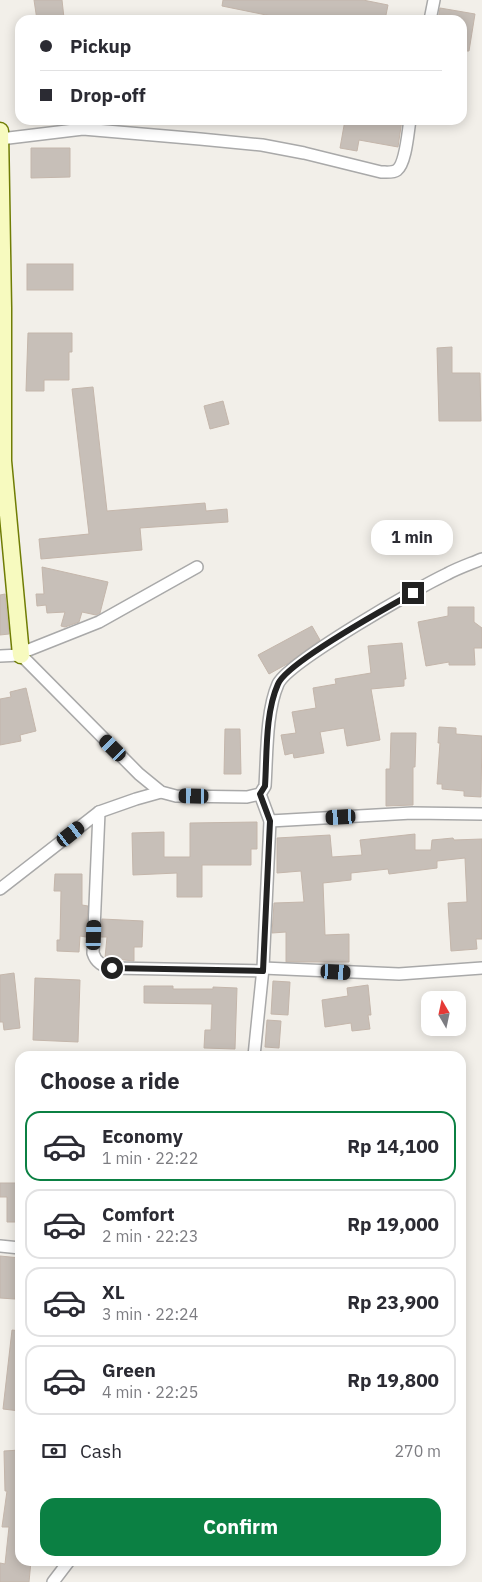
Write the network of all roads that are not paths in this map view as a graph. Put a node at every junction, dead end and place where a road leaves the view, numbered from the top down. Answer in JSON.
{"nodes":[{"id":1,"x":434,"y":0,"type":"edge"},
{"id":2,"x":431,"y":15,"type":"edge"},
{"id":3,"x":409,"y":125,"type":"edge"},
{"id":4,"x":0,"y":131,"type":"edge"},
{"id":5,"x":0,"y":138,"type":"edge"},
{"id":6,"x":1,"y":461,"type":"edge"},
{"id":7,"x":482,"y":559,"type":"edge"},
{"id":8,"x":197,"y":567,"type":"dead end"},
{"id":9,"x":21,"y":654,"type":"junction"},
{"id":10,"x":0,"y":656,"type":"edge"},
{"id":11,"x":161,"y":792,"type":"junction"},
{"id":12,"x":260,"y":794,"type":"junction"},
{"id":13,"x":99,"y":812,"type":"junction"},
{"id":14,"x":482,"y":814,"type":"edge"},
{"id":15,"x":270,"y":821,"type":"junction"},
{"id":16,"x":0,"y":889,"type":"edge"},
{"id":17,"x":482,"y":968,"type":"edge"},
{"id":18,"x":263,"y":969,"type":"junction"},
{"id":19,"x":255,"y":1051,"type":"edge"},
{"id":20,"x":0,"y":1246,"type":"edge"},
{"id":21,"x":15,"y":1248,"type":"edge"},
{"id":22,"x":65,"y":1566,"type":"edge"},
{"id":23,"x":53,"y":1582,"type":"edge"}],
"edges":[{"from":1,"to":2,"type":"street"},
{"from":3,"to":5,"type":"street"},
{"from":4,"to":5,"type":"street"},
{"from":5,"to":6,"type":"street"},
{"from":6,"to":9,"type":"street"},
{"from":7,"to":12,"type":"street"},
{"from":8,"to":9,"type":"street"},
{"from":9,"to":10,"type":"street"},
{"from":9,"to":11,"type":"street"},
{"from":11,"to":12,"type":"street"},
{"from":11,"to":13,"type":"street"},
{"from":12,"to":15,"type":"street"},
{"from":13,"to":16,"type":"street"},
{"from":13,"to":18,"type":"street"},
{"from":14,"to":15,"type":"street"},
{"from":15,"to":18,"type":"street"},
{"from":17,"to":18,"type":"street"},
{"from":18,"to":19,"type":"street"},
{"from":20,"to":21,"type":"street"},
{"from":22,"to":23,"type":"street"}]}
